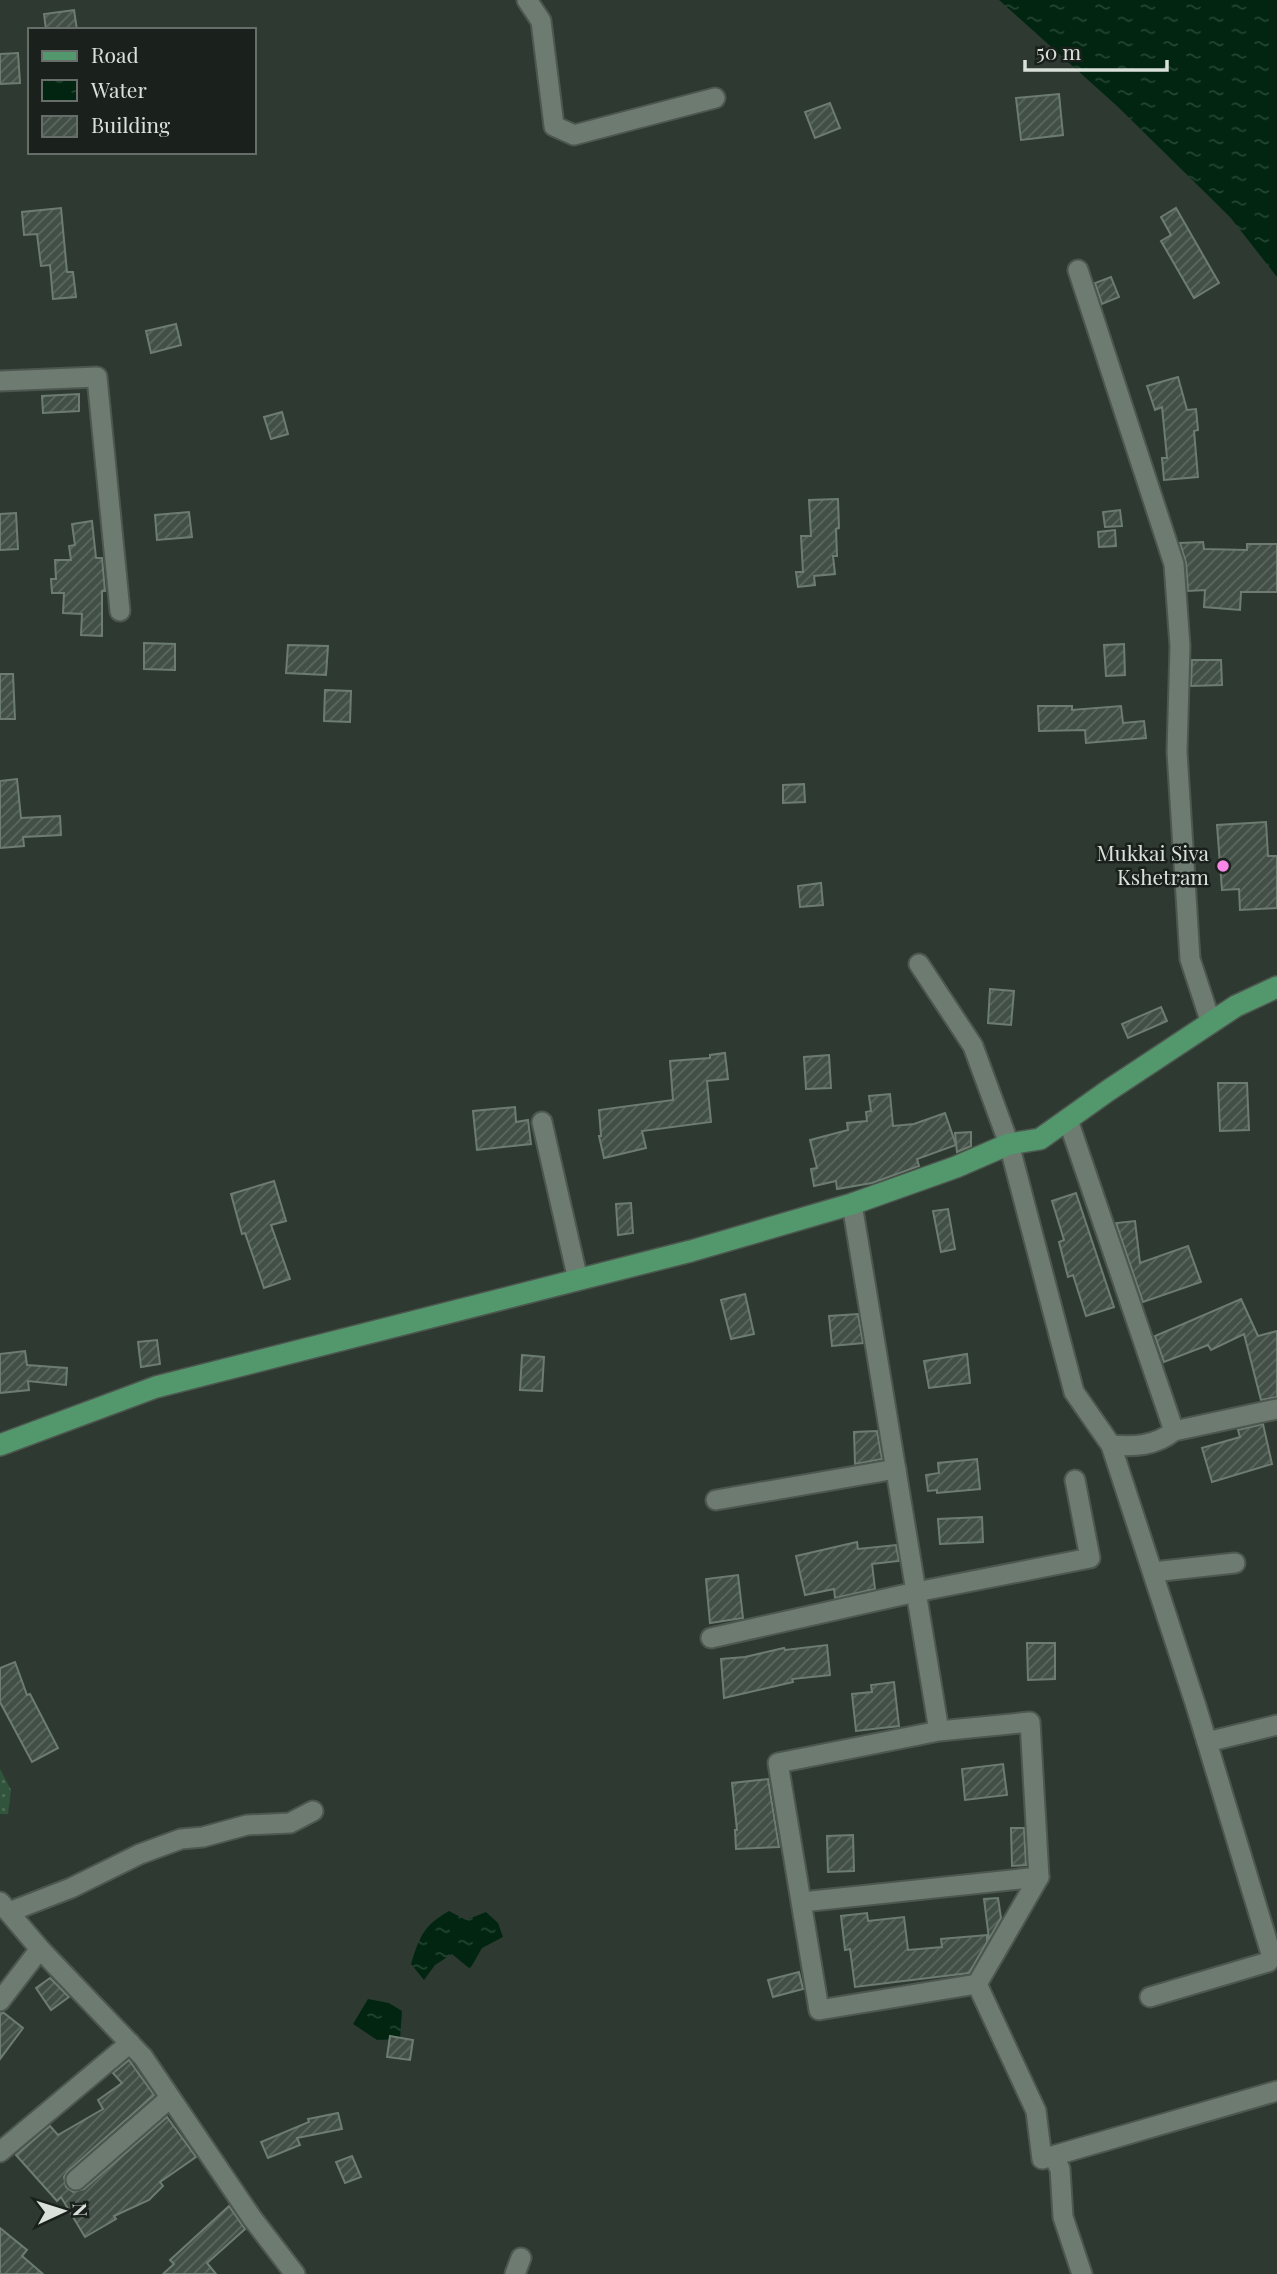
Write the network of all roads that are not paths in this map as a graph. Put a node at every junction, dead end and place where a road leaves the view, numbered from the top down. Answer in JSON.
{"nodes":[{"id":1,"x":527,"y":0,"type":"edge"},
{"id":2,"x":715,"y":98,"type":"dead end"},
{"id":3,"x":1078,"y":270,"type":"dead end"},
{"id":4,"x":0,"y":381,"type":"edge"},
{"id":5,"x":120,"y":611,"type":"dead end"},
{"id":6,"x":919,"y":964,"type":"dead end"},
{"id":7,"x":1277,"y":987,"type":"edge"},
{"id":8,"x":1211,"y":1023,"type":"junction"},
{"id":9,"x":1068,"y":1120,"type":"junction"},
{"id":10,"x":542,"y":1122,"type":"dead end"},
{"id":11,"x":1009,"y":1144,"type":"junction"},
{"id":12,"x":852,"y":1204,"type":"junction"},
{"id":13,"x":578,"y":1280,"type":"junction"},
{"id":14,"x":1277,"y":1409,"type":"edge"},
{"id":15,"x":1174,"y":1431,"type":"junction"},
{"id":16,"x":0,"y":1445,"type":"edge"},
{"id":17,"x":1111,"y":1445,"type":"junction"},
{"id":18,"x":896,"y":1469,"type":"junction"},
{"id":19,"x":1075,"y":1480,"type":"dead end"},
{"id":20,"x":716,"y":1500,"type":"dead end"},
{"id":21,"x":1236,"y":1563,"type":"dead end"},
{"id":22,"x":1153,"y":1572,"type":"junction"},
{"id":23,"x":916,"y":1592,"type":"junction"},
{"id":24,"x":711,"y":1638,"type":"dead end"},
{"id":25,"x":1277,"y":1725,"type":"edge"},
{"id":26,"x":939,"y":1731,"type":"junction"},
{"id":27,"x":1207,"y":1742,"type":"junction"},
{"id":28,"x":313,"y":1811,"type":"dead end"},
{"id":29,"x":1039,"y":1877,"type":"junction"},
{"id":30,"x":802,"y":1902,"type":"junction"},
{"id":31,"x":4,"y":1907,"type":"edge"},
{"id":32,"x":40,"y":1949,"type":"junction"},
{"id":33,"x":977,"y":1984,"type":"junction"},
{"id":34,"x":1150,"y":1997,"type":"dead end"},
{"id":35,"x":0,"y":2001,"type":"edge"},
{"id":36,"x":130,"y":2043,"type":"junction"},
{"id":37,"x":1277,"y":2091,"type":"edge"},
{"id":38,"x":170,"y":2098,"type":"junction"},
{"id":39,"x":0,"y":2152,"type":"edge"},
{"id":40,"x":1053,"y":2156,"type":"junction"},
{"id":41,"x":76,"y":2180,"type":"dead end"},
{"id":42,"x":295,"y":2274,"type":"edge"},
{"id":43,"x":1082,"y":2274,"type":"edge"}],
"edges":[{"from":1,"to":2,"type":"street"},
{"from":3,"to":8,"type":"street"},
{"from":4,"to":5,"type":"street"},
{"from":6,"to":11,"type":"street"},
{"from":7,"to":8,"type":"main road"},
{"from":8,"to":9,"type":"main road"},
{"from":9,"to":11,"type":"main road"},
{"from":9,"to":15,"type":"street"},
{"from":10,"to":13,"type":"street"},
{"from":11,"to":12,"type":"main road"},
{"from":11,"to":17,"type":"street"},
{"from":12,"to":13,"type":"main road"},
{"from":12,"to":18,"type":"street"},
{"from":13,"to":16,"type":"main road"},
{"from":14,"to":15,"type":"street"},
{"from":15,"to":17,"type":"street"},
{"from":17,"to":22,"type":"street"},
{"from":18,"to":20,"type":"street"},
{"from":18,"to":23,"type":"street"},
{"from":19,"to":23,"type":"street"},
{"from":21,"to":22,"type":"street"},
{"from":22,"to":27,"type":"street"},
{"from":23,"to":24,"type":"street"},
{"from":23,"to":26,"type":"street"},
{"from":25,"to":27,"type":"street"},
{"from":26,"to":29,"type":"street"},
{"from":26,"to":30,"type":"street"},
{"from":27,"to":34,"type":"street"},
{"from":28,"to":31,"type":"street"},
{"from":29,"to":30,"type":"street"},
{"from":29,"to":33,"type":"street"},
{"from":30,"to":33,"type":"street"},
{"from":31,"to":32,"type":"street"},
{"from":32,"to":35,"type":"street"},
{"from":32,"to":36,"type":"street"},
{"from":33,"to":40,"type":"street"},
{"from":36,"to":38,"type":"street"},
{"from":36,"to":39,"type":"street"},
{"from":37,"to":40,"type":"street"},
{"from":38,"to":41,"type":"street"},
{"from":38,"to":42,"type":"street"},
{"from":40,"to":43,"type":"street"}]}
